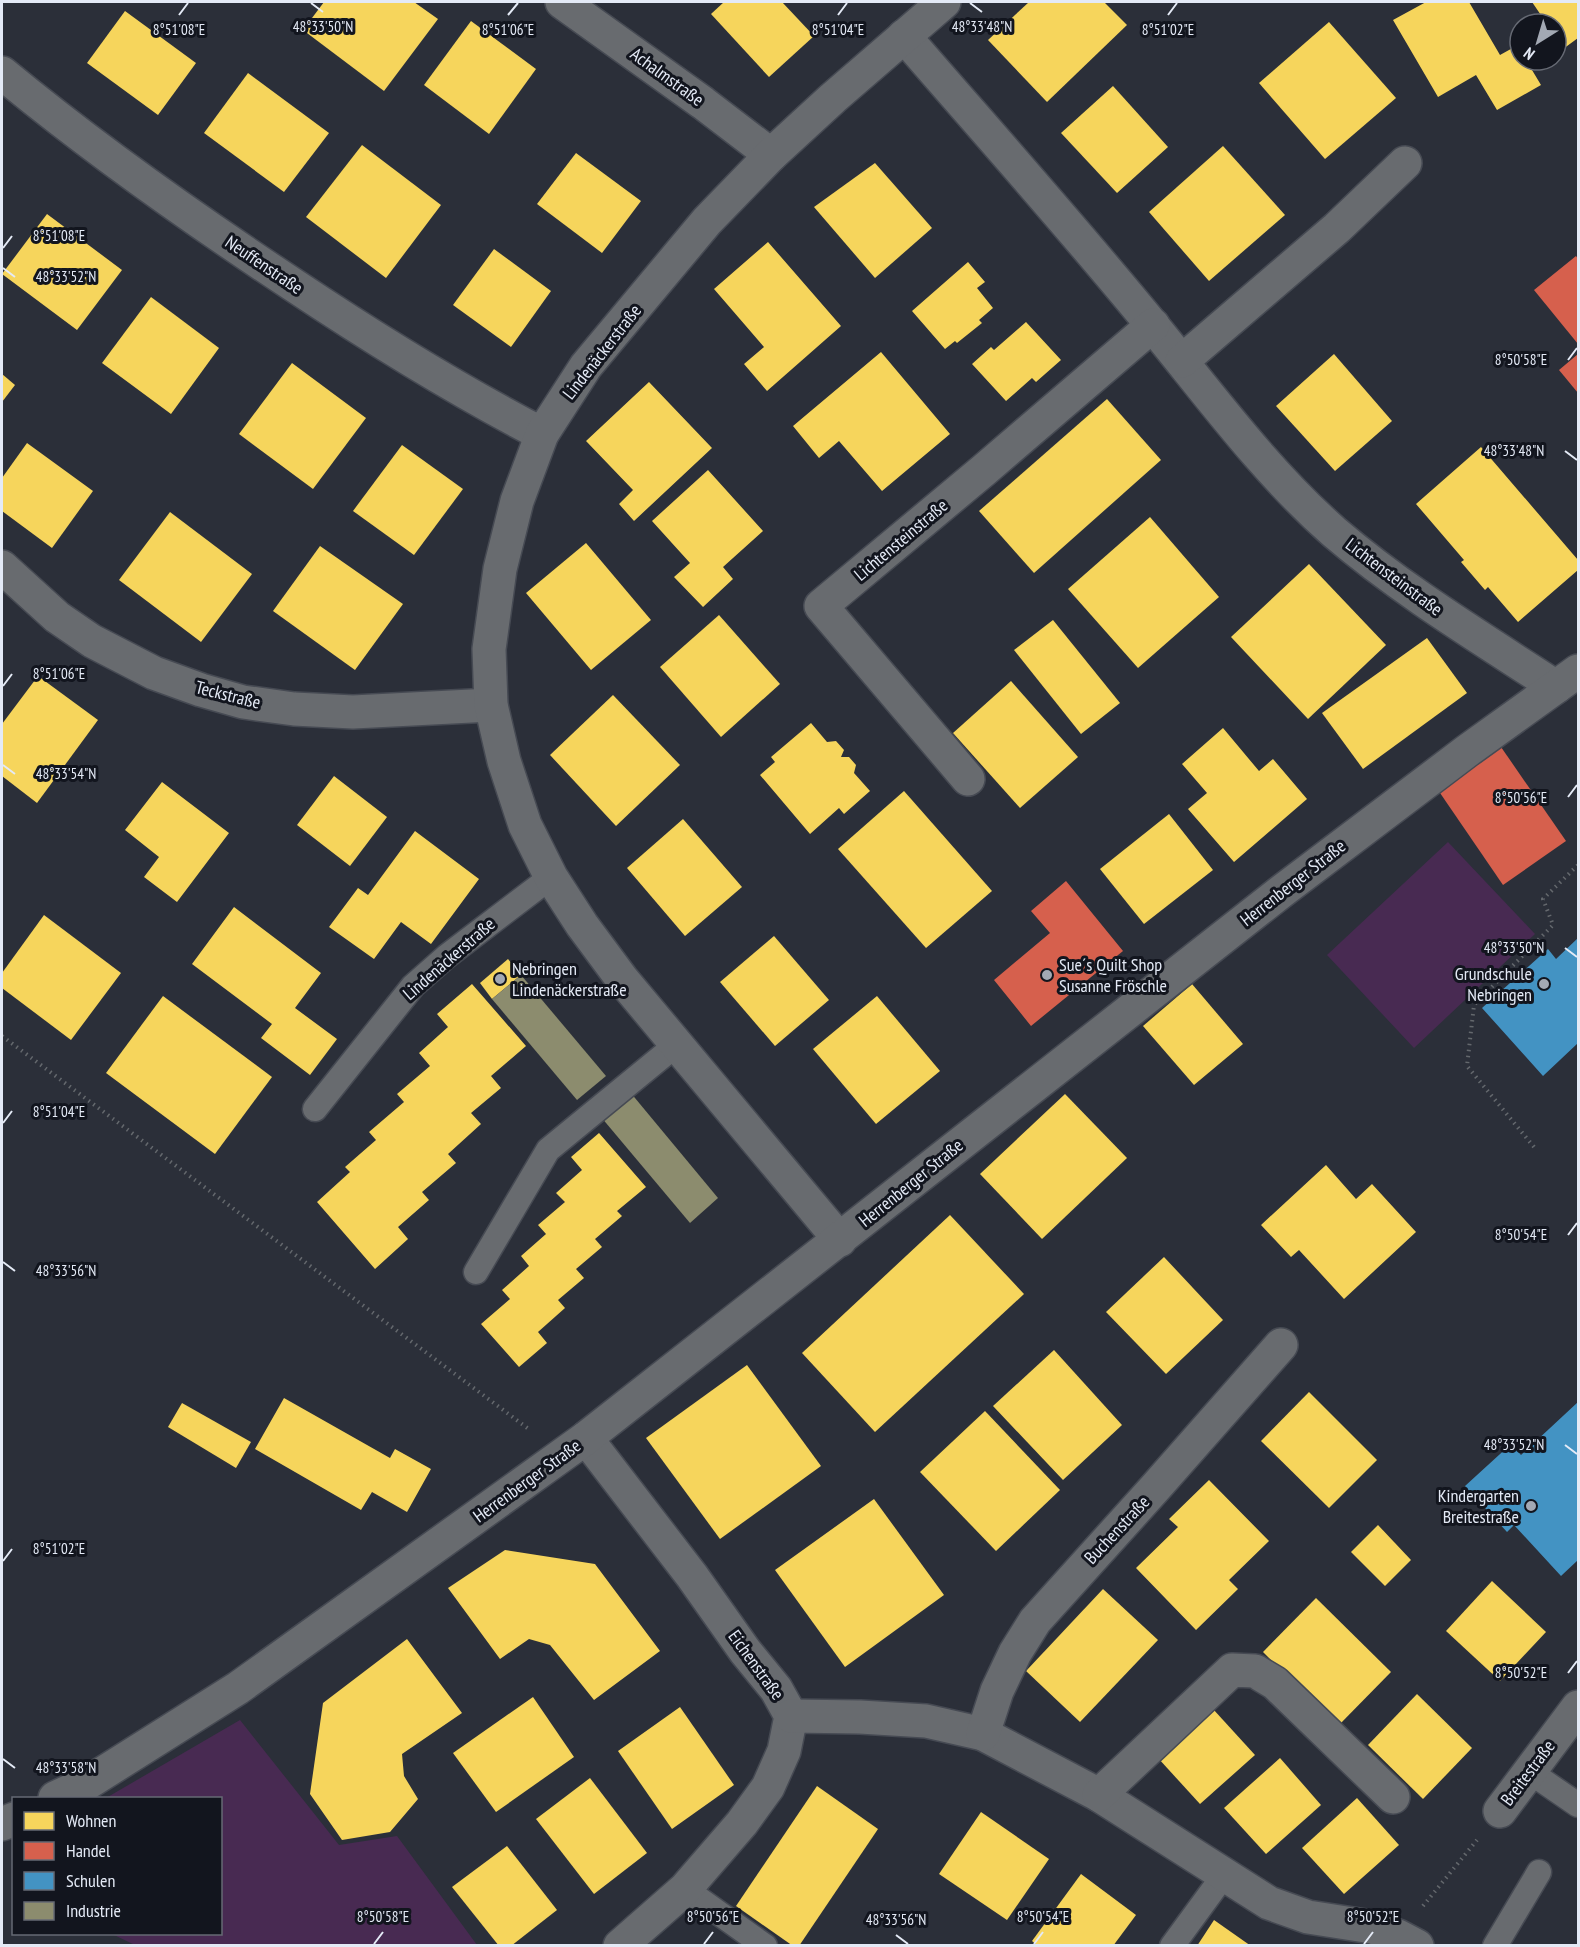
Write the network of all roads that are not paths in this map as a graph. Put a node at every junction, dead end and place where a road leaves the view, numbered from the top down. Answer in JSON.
{"nodes":[{"id":1,"x":562,"y":2,"type":"edge"},
{"id":2,"x":944,"y":2,"type":"edge"},
{"id":3,"x":904,"y":36,"type":"junction"},
{"id":4,"x":2,"y":73,"type":"edge"},
{"id":5,"x":771,"y":155,"type":"junction"},
{"id":6,"x":1405,"y":163,"type":"dead end"},
{"id":7,"x":1153,"y":325,"type":"junction"},
{"id":8,"x":1182,"y":362,"type":"junction"},
{"id":9,"x":542,"y":434,"type":"junction"},
{"id":10,"x":2,"y":567,"type":"edge"},
{"id":11,"x":1567,"y":679,"type":"edge"},
{"id":12,"x":491,"y":705,"type":"junction"},
{"id":13,"x":968,"y":779,"type":"dead end"},
{"id":14,"x":551,"y":877,"type":"junction"},
{"id":15,"x":676,"y":1045,"type":"junction"},
{"id":16,"x":315,"y":1109,"type":"dead end"},
{"id":17,"x":840,"y":1240,"type":"junction"},
{"id":18,"x":476,"y":1272,"type":"dead end"},
{"id":19,"x":1281,"y":1344,"type":"dead end"},
{"id":20,"x":574,"y":1446,"type":"junction"},
{"id":21,"x":1578,"y":1707,"type":"edge"},
{"id":22,"x":791,"y":1716,"type":"junction"},
{"id":23,"x":983,"y":1734,"type":"junction"},
{"id":24,"x":1530,"y":1772,"type":"junction"},
{"id":25,"x":1099,"y":1795,"type":"junction"},
{"id":26,"x":57,"y":1797,"type":"edge"},
{"id":27,"x":1393,"y":1797,"type":"dead end"},
{"id":28,"x":1578,"y":1805,"type":"edge"},
{"id":29,"x":1500,"y":1811,"type":"road end"},
{"id":30,"x":1539,"y":1872,"type":"dead end"},
{"id":31,"x":1224,"y":1875,"type":"junction"},
{"id":32,"x":685,"y":1889,"type":"junction"},
{"id":33,"x":1408,"y":1941,"type":"edge"},
{"id":34,"x":620,"y":1946,"type":"edge"},
{"id":35,"x":765,"y":1946,"type":"edge"},
{"id":36,"x":1172,"y":1946,"type":"edge"},
{"id":37,"x":1495,"y":1946,"type":"edge"}],
"edges":[{"from":1,"to":5,"type":"street","name":"Achalmstraße"},
{"from":2,"to":3,"type":"street","name":"Lindenäckerstraße"},
{"from":3,"to":5,"type":"street","name":"Lindenäckerstraße"},
{"from":3,"to":7,"type":"street","name":"Lichtensteinstraße"},
{"from":4,"to":9,"type":"street","name":"Neuffenstraße"},
{"from":5,"to":9,"type":"street","name":"Lindenäckerstraße"},
{"from":6,"to":8,"type":"street"},
{"from":7,"to":8,"type":"street","name":"Lichtensteinstraße"},
{"from":7,"to":13,"type":"street","name":"Lichtensteinstraße"},
{"from":8,"to":11,"type":"street","name":"Lichtensteinstraße"},
{"from":9,"to":12,"type":"street","name":"Lindenäckerstraße"},
{"from":10,"to":12,"type":"street","name":"Teckstraße"},
{"from":11,"to":17,"type":"street","name":"Herrenberger Straße"},
{"from":12,"to":14,"type":"street","name":"Lindenäckerstraße"},
{"from":14,"to":15,"type":"street","name":"Lindenäckerstraße"},
{"from":14,"to":16,"type":"lane","name":"Lindenäckerstraße"},
{"from":15,"to":17,"type":"street","name":"Lindenäckerstraße"},
{"from":15,"to":18,"type":"lane"},
{"from":17,"to":20,"type":"street","name":"Herrenberger Straße"},
{"from":19,"to":23,"type":"street","name":"Buchenstraße"},
{"from":20,"to":22,"type":"street","name":"Eichenstraße"},
{"from":20,"to":26,"type":"street","name":"Herrenberger Straße"},
{"from":21,"to":24,"type":"street","name":"Breitestraße"},
{"from":22,"to":23,"type":"street"},
{"from":22,"to":32,"type":"street","name":"Eichenstraße"},
{"from":23,"to":25,"type":"street"},
{"from":24,"to":28,"type":"lane"},
{"from":24,"to":29,"type":"street","name":"Breitestraße"},
{"from":25,"to":27,"type":"street"},
{"from":25,"to":31,"type":"street"},
{"from":30,"to":37,"type":"lane"},
{"from":31,"to":33,"type":"street"},
{"from":31,"to":36,"type":"lane"},
{"from":32,"to":34,"type":"street","name":"Eichenstraße"},
{"from":32,"to":35,"type":"lane"}]}
